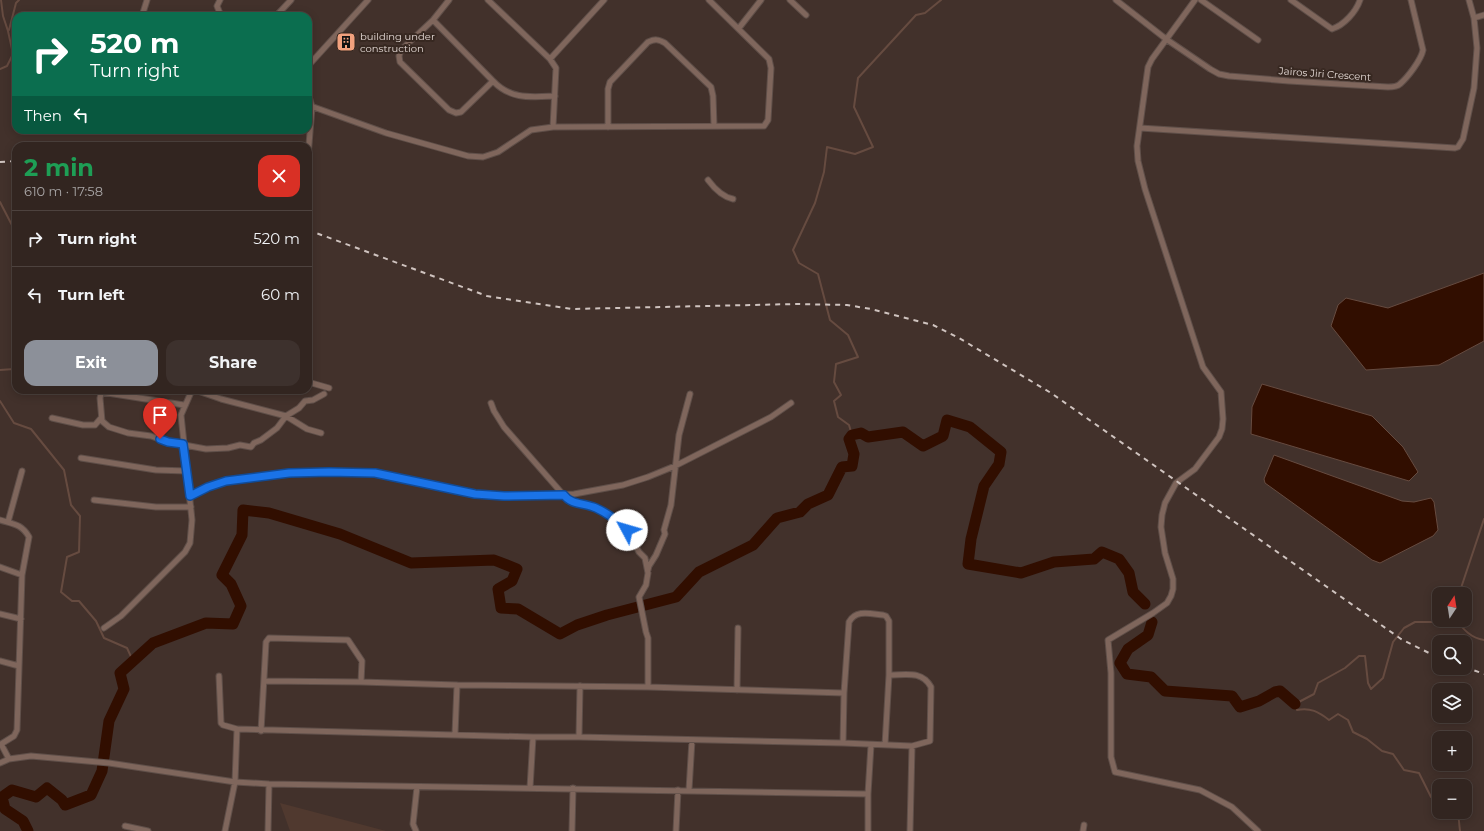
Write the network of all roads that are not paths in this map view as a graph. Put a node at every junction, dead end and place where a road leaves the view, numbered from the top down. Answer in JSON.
{"nodes":[{"id":1,"x":147,"y":0,"type":"edge"},
{"id":2,"x":220,"y":0,"type":"edge"},
{"id":3,"x":291,"y":0,"type":"edge"},
{"id":4,"x":368,"y":0,"type":"edge"},
{"id":5,"x":450,"y":0,"type":"edge"},
{"id":6,"x":488,"y":0,"type":"edge"},
{"id":7,"x":604,"y":0,"type":"edge"},
{"id":8,"x":710,"y":0,"type":"edge"},
{"id":9,"x":761,"y":0,"type":"edge"},
{"id":10,"x":790,"y":0,"type":"edge"},
{"id":11,"x":1116,"y":0,"type":"edge"},
{"id":12,"x":1195,"y":0,"type":"edge"},
{"id":13,"x":1201,"y":0,"type":"edge"},
{"id":14,"x":1291,"y":0,"type":"edge"},
{"id":15,"x":1360,"y":0,"type":"edge"},
{"id":16,"x":1411,"y":0,"type":"edge"},
{"id":17,"x":1469,"y":0,"type":"edge"},
{"id":18,"x":143,"y":12,"type":"edge"},
{"id":19,"x":219,"y":12,"type":"edge"},
{"id":20,"x":280,"y":12,"type":"edge"},
{"id":21,"x":806,"y":15,"type":"dead end"},
{"id":22,"x":1484,"y":15,"type":"edge"},
{"id":23,"x":1474,"y":18,"type":"junction"},
{"id":24,"x":433,"y":20,"type":"junction"},
{"id":25,"x":738,"y":28,"type":"junction"},
{"id":26,"x":1166,"y":39,"type":"junction"},
{"id":27,"x":1258,"y":40,"type":"dead end"},
{"id":28,"x":550,"y":59,"type":"junction"},
{"id":29,"x":312,"y":62,"type":"edge"},
{"id":30,"x":494,"y":82,"type":"junction"},
{"id":31,"x":555,"y":96,"type":"junction"},
{"id":32,"x":312,"y":107,"type":"edge"},
{"id":33,"x":714,"y":126,"type":"junction"},
{"id":34,"x":553,"y":127,"type":"junction"},
{"id":35,"x":608,"y":127,"type":"junction"},
{"id":36,"x":1140,"y":128,"type":"junction"},
{"id":37,"x":708,"y":180,"type":"dead end"},
{"id":38,"x":733,"y":198,"type":"dead end"},
{"id":39,"x":312,"y":383,"type":"edge"},
{"id":40,"x":329,"y":388,"type":"dead end"},
{"id":41,"x":101,"y":394,"type":"edge"},
{"id":42,"x":119,"y":394,"type":"edge"},
{"id":43,"x":190,"y":394,"type":"edge"},
{"id":44,"x":207,"y":394,"type":"edge"},
{"id":45,"x":324,"y":394,"type":"dead end"},
{"id":46,"x":690,"y":394,"type":"dead end"},
{"id":47,"x":491,"y":402,"type":"dead end"},
{"id":48,"x":791,"y":403,"type":"dead end"},
{"id":49,"x":184,"y":405,"type":"junction"},
{"id":50,"x":286,"y":416,"type":"junction"},
{"id":51,"x":52,"y":418,"type":"dead end"},
{"id":52,"x":101,"y":418,"type":"junction"},
{"id":53,"x":95,"y":425,"type":"junction"},
{"id":54,"x":109,"y":427,"type":"junction"},
{"id":55,"x":321,"y":433,"type":"dead end"},
{"id":56,"x":183,"y":444,"type":"junction"},
{"id":57,"x":80,"y":458,"type":"dead end"},
{"id":58,"x":675,"y":466,"type":"junction"},
{"id":59,"x":22,"y":471,"type":"dead end"},
{"id":60,"x":187,"y":471,"type":"junction"},
{"id":61,"x":564,"y":495,"type":"junction"},
{"id":62,"x":190,"y":496,"type":"junction"},
{"id":63,"x":94,"y":500,"type":"dead end"},
{"id":64,"x":191,"y":507,"type":"junction"},
{"id":65,"x":0,"y":520,"type":"edge"},
{"id":66,"x":8,"y":522,"type":"junction"},
{"id":67,"x":0,"y":567,"type":"edge"},
{"id":68,"x":648,"y":573,"type":"junction"},
{"id":69,"x":22,"y":575,"type":"junction"},
{"id":70,"x":0,"y":614,"type":"edge"},
{"id":71,"x":21,"y":619,"type":"junction"},
{"id":72,"x":104,"y":628,"type":"dead end"},
{"id":73,"x":738,"y":628,"type":"dead end"},
{"id":74,"x":0,"y":661,"type":"edge"},
{"id":75,"x":19,"y":666,"type":"junction"},
{"id":76,"x":889,"y":675,"type":"junction"},
{"id":77,"x":219,"y":676,"type":"dead end"},
{"id":78,"x":264,"y":681,"type":"junction"},
{"id":79,"x":361,"y":682,"type":"junction"},
{"id":80,"x":457,"y":685,"type":"junction"},
{"id":81,"x":580,"y":686,"type":"junction"},
{"id":82,"x":648,"y":687,"type":"junction"},
{"id":83,"x":737,"y":690,"type":"junction"},
{"id":84,"x":844,"y":693,"type":"junction"},
{"id":85,"x":237,"y":729,"type":"junction"},
{"id":86,"x":261,"y":731,"type":"junction"},
{"id":87,"x":455,"y":734,"type":"junction"},
{"id":88,"x":533,"y":737,"type":"junction"},
{"id":89,"x":579,"y":737,"type":"junction"},
{"id":90,"x":692,"y":740,"type":"junction"},
{"id":91,"x":843,"y":742,"type":"junction"},
{"id":92,"x":0,"y":743,"type":"edge"},
{"id":93,"x":871,"y":745,"type":"junction"},
{"id":94,"x":885,"y":745,"type":"junction"},
{"id":95,"x":912,"y":746,"type":"junction"},
{"id":96,"x":10,"y":758,"type":"junction"},
{"id":97,"x":0,"y":763,"type":"edge"},
{"id":98,"x":235,"y":782,"type":"junction"},
{"id":99,"x":269,"y":784,"type":"junction"},
{"id":100,"x":417,"y":787,"type":"junction"},
{"id":101,"x":530,"y":788,"type":"junction"},
{"id":102,"x":573,"y":788,"type":"junction"},
{"id":103,"x":678,"y":790,"type":"junction"},
{"id":104,"x":689,"y":790,"type":"junction"},
{"id":105,"x":868,"y":794,"type":"junction"},
{"id":106,"x":1084,"y":825,"type":"dead end"},
{"id":107,"x":125,"y":826,"type":"dead end"},
{"id":108,"x":148,"y":831,"type":"edge"},
{"id":109,"x":225,"y":831,"type":"edge"},
{"id":110,"x":268,"y":831,"type":"edge"},
{"id":111,"x":416,"y":831,"type":"edge"},
{"id":112,"x":572,"y":831,"type":"edge"},
{"id":113,"x":676,"y":831,"type":"edge"},
{"id":114,"x":868,"y":831,"type":"edge"},
{"id":115,"x":910,"y":831,"type":"edge"},
{"id":116,"x":1083,"y":831,"type":"edge"},
{"id":117,"x":1258,"y":831,"type":"edge"}],
"edges":[{"from":1,"to":18,"type":"street"},
{"from":2,"to":19,"type":"street"},
{"from":3,"to":20,"type":"street"},
{"from":4,"to":29,"type":"street"},
{"from":5,"to":24,"type":"street"},
{"from":6,"to":28,"type":"street"},
{"from":7,"to":28,"type":"street"},
{"from":8,"to":25,"type":"street"},
{"from":9,"to":25,"type":"street"},
{"from":10,"to":21,"type":"street"},
{"from":11,"to":26,"type":"street"},
{"from":12,"to":26,"type":"street"},
{"from":13,"to":27,"type":"street"},
{"from":14,"to":15,"type":"street"},
{"from":16,"to":26,"type":"street","name":"Jairos Jiri Crescent"},
{"from":17,"to":23,"type":"street"},
{"from":22,"to":23,"type":"street"},
{"from":23,"to":36,"type":"street"},
{"from":24,"to":30,"type":"street"},
{"from":24,"to":30,"type":"street"},
{"from":25,"to":33,"type":"street"},
{"from":26,"to":36,"type":"street"},
{"from":28,"to":31,"type":"street"},
{"from":30,"to":31,"type":"street"},
{"from":31,"to":34,"type":"street"},
{"from":32,"to":34,"type":"street"},
{"from":33,"to":35,"type":"street"},
{"from":33,"to":35,"type":"street"},
{"from":34,"to":35,"type":"street"},
{"from":36,"to":117,"type":"street"},
{"from":37,"to":38,"type":"street"},
{"from":39,"to":40,"type":"street"},
{"from":41,"to":52,"type":"street"},
{"from":42,"to":49,"type":"street"},
{"from":43,"to":49,"type":"street"},
{"from":44,"to":50,"type":"street"},
{"from":45,"to":50,"type":"street"},
{"from":46,"to":58,"type":"street"},
{"from":47,"to":61,"type":"street"},
{"from":48,"to":58,"type":"street"},
{"from":49,"to":56,"type":"street"},
{"from":50,"to":55,"type":"street"},
{"from":50,"to":56,"type":"street"},
{"from":51,"to":53,"type":"street"},
{"from":52,"to":53,"type":"street"},
{"from":52,"to":54,"type":"street"},
{"from":53,"to":54,"type":"street"},
{"from":54,"to":56,"type":"street"},
{"from":56,"to":60,"type":"street"},
{"from":57,"to":60,"type":"street"},
{"from":58,"to":61,"type":"street"},
{"from":58,"to":68,"type":"street"},
{"from":59,"to":66,"type":"street"},
{"from":60,"to":62,"type":"street"},
{"from":61,"to":62,"type":"street"},
{"from":61,"to":68,"type":"street"},
{"from":62,"to":64,"type":"street"},
{"from":63,"to":64,"type":"street"},
{"from":64,"to":72,"type":"street"},
{"from":65,"to":66,"type":"street"},
{"from":66,"to":69,"type":"street"},
{"from":67,"to":69,"type":"street"},
{"from":68,"to":82,"type":"street"},
{"from":69,"to":71,"type":"street"},
{"from":70,"to":71,"type":"street"},
{"from":71,"to":75,"type":"street"},
{"from":73,"to":83,"type":"street"},
{"from":74,"to":75,"type":"street"},
{"from":75,"to":92,"type":"street"},
{"from":76,"to":84,"type":"street"},
{"from":76,"to":94,"type":"street"},
{"from":76,"to":95,"type":"street"},
{"from":77,"to":85,"type":"street"},
{"from":78,"to":79,"type":"street"},
{"from":78,"to":79,"type":"street"},
{"from":78,"to":86,"type":"street"},
{"from":79,"to":80,"type":"street"},
{"from":80,"to":81,"type":"street"},
{"from":80,"to":87,"type":"street"},
{"from":81,"to":82,"type":"street"},
{"from":81,"to":89,"type":"street"},
{"from":82,"to":83,"type":"street"},
{"from":83,"to":84,"type":"street"},
{"from":84,"to":91,"type":"street"},
{"from":85,"to":86,"type":"street"},
{"from":85,"to":98,"type":"street"},
{"from":86,"to":87,"type":"street"},
{"from":87,"to":88,"type":"street"},
{"from":88,"to":89,"type":"street"},
{"from":88,"to":101,"type":"street"},
{"from":89,"to":90,"type":"street"},
{"from":90,"to":91,"type":"street"},
{"from":90,"to":104,"type":"street"},
{"from":91,"to":93,"type":"street"},
{"from":92,"to":96,"type":"street"},
{"from":93,"to":94,"type":"street"},
{"from":93,"to":105,"type":"street"},
{"from":94,"to":95,"type":"street"},
{"from":95,"to":115,"type":"street"},
{"from":96,"to":97,"type":"street"},
{"from":96,"to":98,"type":"street"},
{"from":98,"to":99,"type":"street"},
{"from":98,"to":109,"type":"street"},
{"from":99,"to":100,"type":"street"},
{"from":99,"to":110,"type":"street"},
{"from":100,"to":101,"type":"street"},
{"from":100,"to":111,"type":"street"},
{"from":101,"to":102,"type":"street"},
{"from":102,"to":103,"type":"street"},
{"from":102,"to":112,"type":"street"},
{"from":103,"to":104,"type":"street"},
{"from":103,"to":113,"type":"street"},
{"from":104,"to":105,"type":"street"},
{"from":105,"to":114,"type":"street"},
{"from":106,"to":116,"type":"street"},
{"from":107,"to":108,"type":"street"}]}
